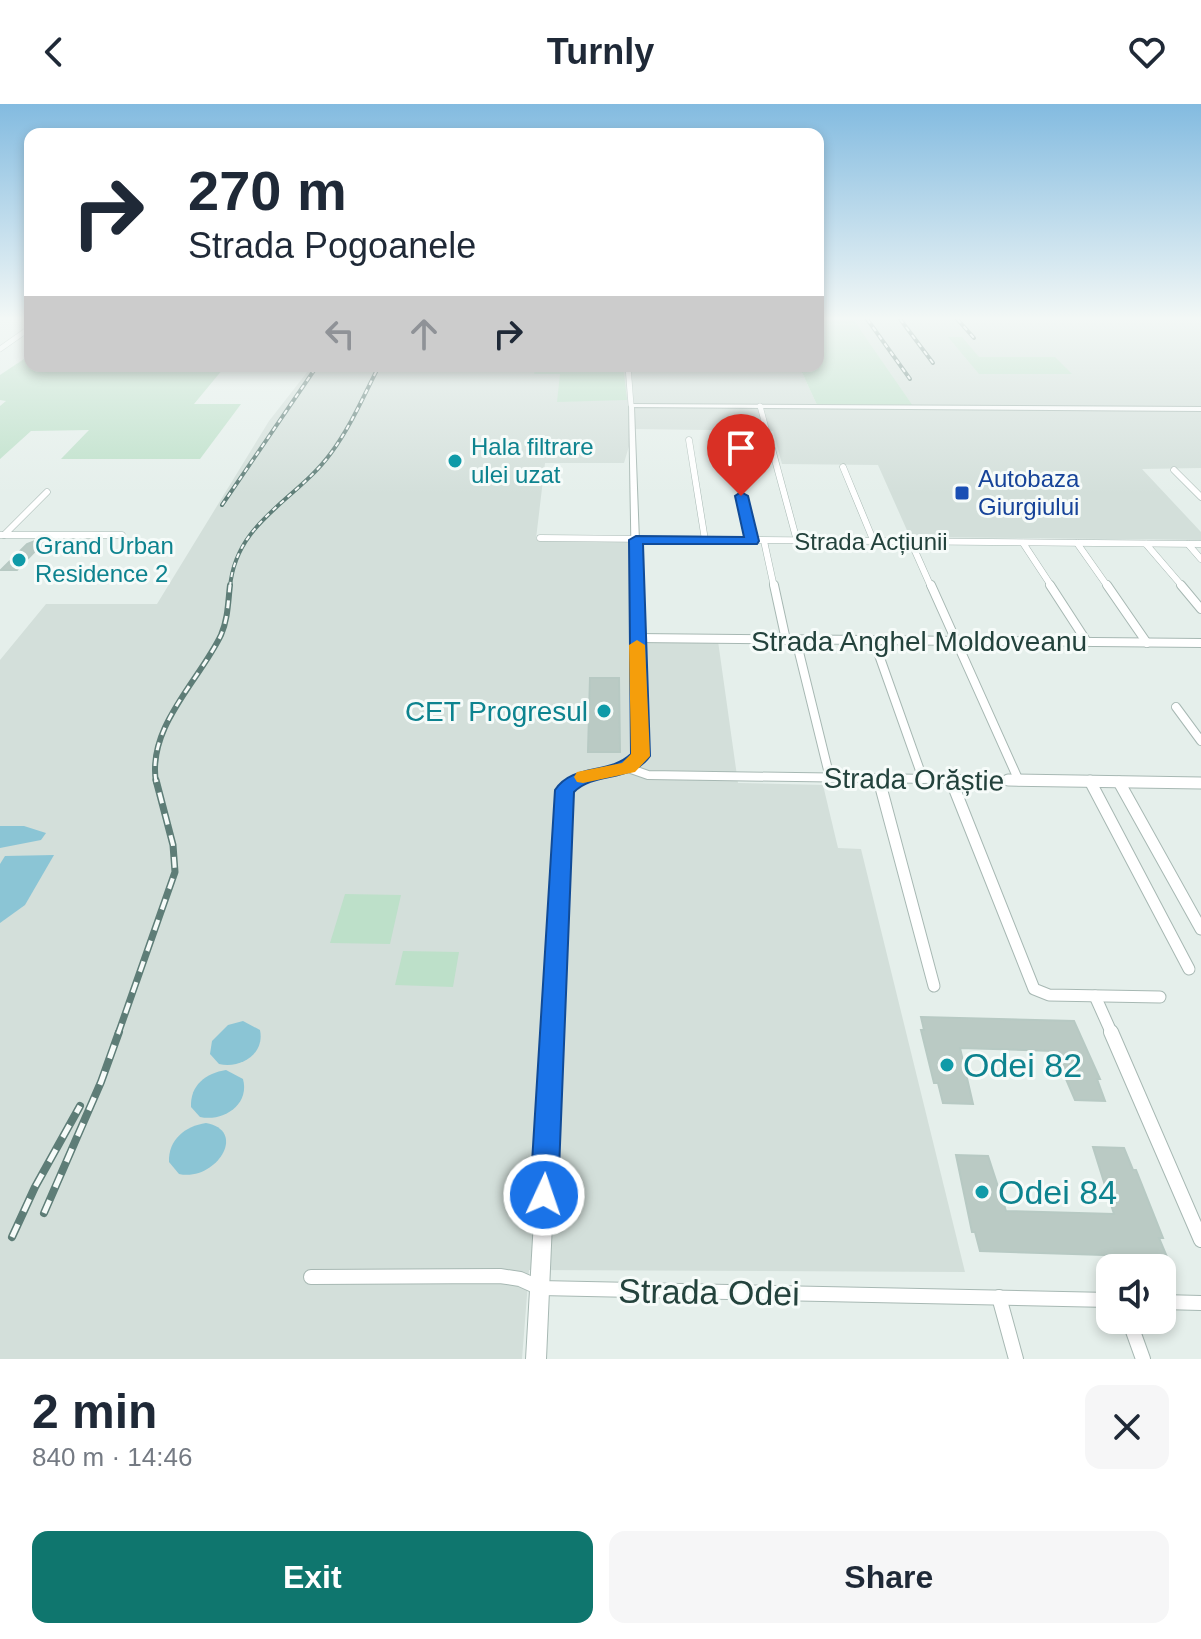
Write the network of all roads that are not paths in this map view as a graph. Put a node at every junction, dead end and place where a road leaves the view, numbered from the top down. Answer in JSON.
{"nodes":[{"id":1,"x":629,"y":378,"type":"edge"},
{"id":2,"x":631,"y":405,"type":"junction"},
{"id":3,"x":760,"y":406,"type":"junction"},
{"id":4,"x":1201,"y":409,"type":"edge"},
{"id":5,"x":689,"y":440,"type":"dead end"},
{"id":6,"x":843,"y":467,"type":"dead end"},
{"id":7,"x":1174,"y":470,"type":"dead end"},
{"id":8,"x":736,"y":473,"type":"dead end"},
{"id":9,"x":47,"y":492,"type":"dead end"},
{"id":10,"x":1201,"y":497,"type":"edge"},
{"id":11,"x":2,"y":535,"type":"edge"},
{"id":12,"x":122,"y":535,"type":"dead end"},
{"id":13,"x":540,"y":538,"type":"dead end"},
{"id":14,"x":636,"y":540,"type":"junction"},
{"id":15,"x":705,"y":540,"type":"junction"},
{"id":16,"x":752,"y":541,"type":"junction"},
{"id":17,"x":764,"y":541,"type":"junction"},
{"id":18,"x":797,"y":541,"type":"junction"},
{"id":19,"x":874,"y":542,"type":"junction"},
{"id":20,"x":911,"y":542,"type":"junction"},
{"id":21,"x":1023,"y":543,"type":"junction"},
{"id":22,"x":1077,"y":543,"type":"junction"},
{"id":23,"x":1146,"y":544,"type":"junction"},
{"id":24,"x":1188,"y":544,"type":"junction"},
{"id":25,"x":1201,"y":544,"type":"edge"},
{"id":26,"x":1201,"y":559,"type":"edge"},
{"id":27,"x":1201,"y":609,"type":"edge"},
{"id":28,"x":637,"y":638,"type":"junction"},
{"id":29,"x":791,"y":640,"type":"junction"},
{"id":30,"x":874,"y":641,"type":"junction"},
{"id":31,"x":955,"y":641,"type":"junction"},
{"id":32,"x":1087,"y":642,"type":"junction"},
{"id":33,"x":1147,"y":643,"type":"junction"},
{"id":34,"x":1201,"y":643,"type":"edge"},
{"id":35,"x":1176,"y":707,"type":"dead end"},
{"id":36,"x":1201,"y":741,"type":"edge"},
{"id":37,"x":628,"y":768,"type":"junction"},
{"id":38,"x":830,"y":778,"type":"junction"},
{"id":39,"x":878,"y":778,"type":"junction"},
{"id":40,"x":923,"y":779,"type":"junction"},
{"id":41,"x":951,"y":780,"type":"junction"},
{"id":42,"x":1019,"y":781,"type":"junction"},
{"id":43,"x":1090,"y":781,"type":"junction"},
{"id":44,"x":1119,"y":782,"type":"junction"},
{"id":45,"x":1201,"y":783,"type":"edge"},
{"id":46,"x":1201,"y":929,"type":"edge"},
{"id":47,"x":1189,"y":969,"type":"dead end"},
{"id":48,"x":934,"y":986,"type":"dead end"},
{"id":49,"x":1095,"y":996,"type":"junction"},
{"id":50,"x":1160,"y":997,"type":"dead end"},
{"id":51,"x":1201,"y":1240,"type":"edge"},
{"id":52,"x":311,"y":1277,"type":"dead end"},
{"id":53,"x":540,"y":1288,"type":"junction"},
{"id":54,"x":999,"y":1297,"type":"junction"},
{"id":55,"x":1096,"y":1300,"type":"edge"},
{"id":56,"x":1176,"y":1302,"type":"edge"},
{"id":57,"x":1201,"y":1303,"type":"edge"},
{"id":58,"x":1134,"y":1334,"type":"edge"},
{"id":59,"x":536,"y":1359,"type":"edge"},
{"id":60,"x":1016,"y":1359,"type":"edge"},
{"id":61,"x":1143,"y":1359,"type":"edge"}],
"edges":[{"from":1,"to":2,"type":"street"},
{"from":2,"to":3,"type":"street"},
{"from":2,"to":14,"type":"street"},
{"from":3,"to":4,"type":"street"},
{"from":3,"to":18,"type":"street"},
{"from":5,"to":15,"type":"street"},
{"from":6,"to":19,"type":"street"},
{"from":7,"to":10,"type":"street"},
{"from":8,"to":16,"type":"street"},
{"from":9,"to":11,"type":"street"},
{"from":11,"to":12,"type":"street"},
{"from":13,"to":14,"type":"street","name":"Strada Acțiunii"},
{"from":14,"to":15,"type":"street","name":"Strada Acțiunii"},
{"from":14,"to":28,"type":"street"},
{"from":15,"to":16,"type":"street","name":"Strada Acțiunii"},
{"from":16,"to":17,"type":"street","name":"Strada Acțiunii"},
{"from":17,"to":18,"type":"street","name":"Strada Acțiunii"},
{"from":17,"to":29,"type":"street"},
{"from":18,"to":19,"type":"street","name":"Strada Acțiunii"},
{"from":19,"to":20,"type":"street","name":"Strada Acțiunii"},
{"from":20,"to":21,"type":"street","name":"Strada Acțiunii"},
{"from":20,"to":31,"type":"street"},
{"from":21,"to":22,"type":"street","name":"Strada Acțiunii"},
{"from":21,"to":32,"type":"street"},
{"from":22,"to":23,"type":"street","name":"Strada Acțiunii"},
{"from":22,"to":33,"type":"street"},
{"from":23,"to":24,"type":"street","name":"Strada Acțiunii"},
{"from":23,"to":27,"type":"street"},
{"from":24,"to":25,"type":"street","name":"Strada Acțiunii"},
{"from":24,"to":26,"type":"street"},
{"from":28,"to":29,"type":"street","name":"Strada Anghel Moldoveanu"},
{"from":28,"to":37,"type":"street"},
{"from":29,"to":30,"type":"street","name":"Strada Anghel Moldoveanu"},
{"from":29,"to":38,"type":"street"},
{"from":30,"to":31,"type":"street","name":"Strada Anghel Moldoveanu"},
{"from":30,"to":40,"type":"street"},
{"from":31,"to":32,"type":"street","name":"Strada Anghel Moldoveanu"},
{"from":31,"to":42,"type":"street"},
{"from":32,"to":33,"type":"street","name":"Strada Anghel Moldoveanu"},
{"from":33,"to":34,"type":"street","name":"Strada Anghel Moldoveanu"},
{"from":35,"to":36,"type":"street"},
{"from":37,"to":38,"type":"street","name":"Strada Orăștie"},
{"from":37,"to":53,"type":"street"},
{"from":38,"to":39,"type":"street","name":"Strada Orăștie"},
{"from":39,"to":40,"type":"street","name":"Strada Orăștie"},
{"from":39,"to":48,"type":"street"},
{"from":40,"to":41,"type":"street","name":"Strada Orăștie"},
{"from":41,"to":42,"type":"street","name":"Strada Orăștie"},
{"from":41,"to":49,"type":"street"},
{"from":42,"to":43,"type":"street","name":"Strada Orăștie"},
{"from":43,"to":44,"type":"street","name":"Strada Orăștie"},
{"from":43,"to":47,"type":"street"},
{"from":44,"to":45,"type":"street","name":"Strada Orăștie"},
{"from":44,"to":46,"type":"street"},
{"from":49,"to":50,"type":"street"},
{"from":49,"to":51,"type":"street"},
{"from":52,"to":53,"type":"street","name":"Strada Odei"},
{"from":53,"to":54,"type":"street","name":"Strada Odei"},
{"from":53,"to":59,"type":"street"},
{"from":54,"to":55,"type":"street","name":"Strada Odei"},
{"from":54,"to":60,"type":"street"},
{"from":56,"to":57,"type":"street"},
{"from":58,"to":61,"type":"street"}]}
